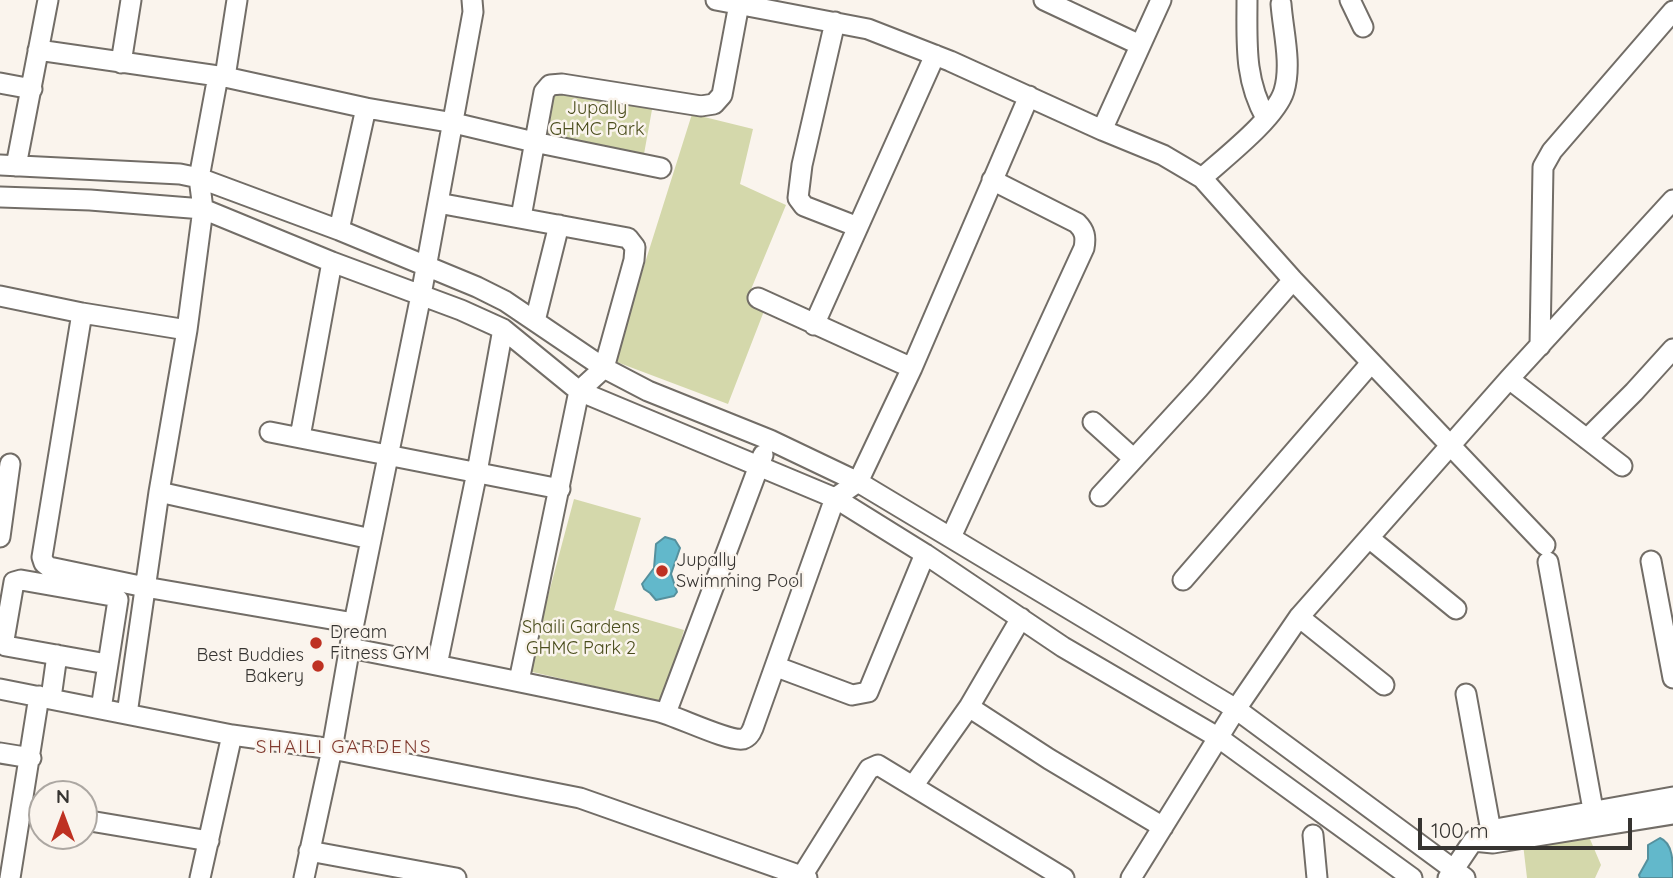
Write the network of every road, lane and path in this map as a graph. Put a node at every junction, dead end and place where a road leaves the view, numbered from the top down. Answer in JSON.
{"nodes":[{"id":1,"x":48,"y":0,"type":"edge"},
{"id":2,"x":131,"y":0,"type":"edge"},
{"id":3,"x":237,"y":0,"type":"edge"},
{"id":4,"x":716,"y":0,"type":"edge"},
{"id":5,"x":1161,"y":0,"type":"edge"},
{"id":6,"x":1247,"y":0,"type":"edge"},
{"id":7,"x":1350,"y":0,"type":"edge"},
{"id":8,"x":1047,"y":1,"type":"edge"},
{"id":9,"x":475,"y":4,"type":"edge"},
{"id":10,"x":739,"y":4,"type":"junction"},
{"id":11,"x":1281,"y":4,"type":"dead end"},
{"id":12,"x":1673,"y":11,"type":"edge"},
{"id":13,"x":835,"y":22,"type":"junction"},
{"id":14,"x":1363,"y":27,"type":"dead end"},
{"id":15,"x":1140,"y":45,"type":"junction"},
{"id":16,"x":38,"y":50,"type":"junction"},
{"id":17,"x":935,"y":55,"type":"junction"},
{"id":18,"x":121,"y":63,"type":"junction"},
{"id":19,"x":222,"y":77,"type":"junction"},
{"id":20,"x":0,"y":83,"type":"edge"},
{"id":21,"x":32,"y":89,"type":"junction"},
{"id":22,"x":1029,"y":96,"type":"junction"},
{"id":23,"x":366,"y":108,"type":"junction"},
{"id":24,"x":1266,"y":118,"type":"junction"},
{"id":25,"x":454,"y":123,"type":"junction"},
{"id":26,"x":1102,"y":130,"type":"junction"},
{"id":27,"x":534,"y":142,"type":"junction"},
{"id":28,"x":8,"y":165,"type":"edge"},
{"id":29,"x":661,"y":168,"type":"dead end"},
{"id":30,"x":199,"y":178,"type":"junction"},
{"id":31,"x":1202,"y":178,"type":"junction"},
{"id":32,"x":992,"y":180,"type":"junction"},
{"id":33,"x":0,"y":197,"type":"edge"},
{"id":34,"x":438,"y":203,"type":"junction"},
{"id":35,"x":1672,"y":203,"type":"edge"},
{"id":36,"x":203,"y":209,"type":"junction"},
{"id":37,"x":521,"y":218,"type":"junction"},
{"id":38,"x":559,"y":225,"type":"junction"},
{"id":39,"x":858,"y":227,"type":"junction"},
{"id":40,"x":339,"y":230,"type":"junction"},
{"id":41,"x":332,"y":262,"type":"junction"},
{"id":42,"x":426,"y":266,"type":"junction"},
{"id":43,"x":1293,"y":280,"type":"junction"},
{"id":44,"x":421,"y":295,"type":"junction"},
{"id":45,"x":0,"y":296,"type":"edge"},
{"id":46,"x":758,"y":298,"type":"dead end"},
{"id":47,"x":82,"y":313,"type":"junction"},
{"id":48,"x":535,"y":321,"type":"junction"},
{"id":49,"x":814,"y":325,"type":"junction"},
{"id":50,"x":503,"y":329,"type":"junction"},
{"id":51,"x":187,"y":330,"type":"junction"},
{"id":52,"x":1540,"y":346,"type":"junction"},
{"id":53,"x":1673,"y":349,"type":"edge"},
{"id":54,"x":1371,"y":363,"type":"junction"},
{"id":55,"x":604,"y":368,"type":"junction"},
{"id":56,"x":912,"y":368,"type":"junction"},
{"id":57,"x":1509,"y":379,"type":"junction"},
{"id":58,"x":579,"y":391,"type":"junction"},
{"id":59,"x":1093,"y":422,"type":"dead end"},
{"id":60,"x":270,"y":432,"type":"dead end"},
{"id":61,"x":300,"y":437,"type":"junction"},
{"id":62,"x":1587,"y":439,"type":"junction"},
{"id":63,"x":770,"y":440,"type":"junction"},
{"id":64,"x":1451,"y":447,"type":"junction"},
{"id":65,"x":388,"y":455,"type":"junction"},
{"id":66,"x":1134,"y":458,"type":"junction"},
{"id":67,"x":10,"y":464,"type":"dead end"},
{"id":68,"x":759,"y":465,"type":"junction"},
{"id":69,"x":1622,"y":466,"type":"dead end"},
{"id":70,"x":477,"y":472,"type":"junction"},
{"id":71,"x":858,"y":482,"type":"junction"},
{"id":72,"x":560,"y":489,"type":"junction"},
{"id":73,"x":159,"y":492,"type":"junction"},
{"id":74,"x":1100,"y":496,"type":"dead end"},
{"id":75,"x":835,"y":498,"type":"junction"},
{"id":76,"x":0,"y":537,"type":"edge"},
{"id":77,"x":951,"y":537,"type":"junction"},
{"id":78,"x":1369,"y":538,"type":"junction"},
{"id":79,"x":371,"y":539,"type":"junction"},
{"id":80,"x":925,"y":554,"type":"junction"},
{"id":81,"x":1651,"y":561,"type":"dead end"},
{"id":82,"x":1183,"y":580,"type":"dead end"},
{"id":83,"x":102,"y":586,"type":"junction"},
{"id":84,"x":145,"y":587,"type":"junction"},
{"id":85,"x":1457,"y":609,"type":"dead end"},
{"id":86,"x":1299,"y":617,"type":"junction"},
{"id":87,"x":1021,"y":618,"type":"junction"},
{"id":88,"x":354,"y":623,"type":"junction"},
{"id":89,"x":350,"y":648,"type":"junction"},
{"id":90,"x":57,"y":655,"type":"junction"},
{"id":91,"x":107,"y":664,"type":"junction"},
{"id":92,"x":437,"y":665,"type":"junction"},
{"id":93,"x":777,"y":667,"type":"junction"},
{"id":94,"x":1673,"y":678,"type":"edge"},
{"id":95,"x":519,"y":681,"type":"junction"},
{"id":96,"x":1384,"y":685,"type":"dead end"},
{"id":97,"x":0,"y":689,"type":"edge"},
{"id":98,"x":1466,"y":694,"type":"dead end"},
{"id":99,"x":45,"y":697,"type":"junction"},
{"id":100,"x":969,"y":707,"type":"junction"},
{"id":101,"x":101,"y":709,"type":"junction"},
{"id":102,"x":1236,"y":709,"type":"junction"},
{"id":103,"x":666,"y":713,"type":"junction"},
{"id":104,"x":127,"y":714,"type":"junction"},
{"id":105,"x":232,"y":734,"type":"junction"},
{"id":106,"x":1219,"y":738,"type":"junction"},
{"id":107,"x":332,"y":749,"type":"junction"},
{"id":108,"x":0,"y":753,"type":"edge"},
{"id":109,"x":30,"y":758,"type":"junction"},
{"id":110,"x":913,"y":786,"type":"junction"},
{"id":111,"x":1673,"y":797,"type":"edge"},
{"id":112,"x":22,"y":810,"type":"junction"},
{"id":113,"x":28,"y":811,"type":"edge"},
{"id":114,"x":1673,"y":814,"type":"edge"},
{"id":115,"x":1595,"y":819,"type":"junction"},
{"id":116,"x":98,"y":822,"type":"edge"},
{"id":117,"x":1163,"y":827,"type":"junction"},
{"id":118,"x":1313,"y":835,"type":"dead end"},
{"id":119,"x":1485,"y":838,"type":"junction"},
{"id":120,"x":209,"y":841,"type":"junction"},
{"id":121,"x":309,"y":851,"type":"junction"},
{"id":122,"x":7,"y":854,"type":"edge"},
{"id":123,"x":1455,"y":875,"type":"edge"},
{"id":124,"x":804,"y":877,"type":"edge"},
{"id":125,"x":10,"y":878,"type":"edge"},
{"id":126,"x":200,"y":878,"type":"edge"},
{"id":127,"x":304,"y":878,"type":"edge"},
{"id":128,"x":456,"y":878,"type":"edge"},
{"id":129,"x":1064,"y":878,"type":"edge"},
{"id":130,"x":1131,"y":878,"type":"edge"},
{"id":131,"x":1317,"y":878,"type":"edge"},
{"id":132,"x":1412,"y":878,"type":"edge"}],
"edges":[{"from":1,"to":16,"type":"street"},
{"from":2,"to":18,"type":"street"},
{"from":3,"to":19,"type":"street"},
{"from":4,"to":10,"type":"street"},
{"from":5,"to":15,"type":"street"},
{"from":6,"to":24,"type":"street"},
{"from":7,"to":14,"type":"street"},
{"from":8,"to":15,"type":"street"},
{"from":9,"to":25,"type":"street"},
{"from":10,"to":13,"type":"street"},
{"from":10,"to":27,"type":"street"},
{"from":11,"to":24,"type":"street"},
{"from":12,"to":52,"type":"street"},
{"from":13,"to":17,"type":"street"},
{"from":13,"to":39,"type":"street"},
{"from":15,"to":26,"type":"street"},
{"from":16,"to":18,"type":"street"},
{"from":16,"to":21,"type":"street"},
{"from":17,"to":22,"type":"street"},
{"from":17,"to":39,"type":"street"},
{"from":18,"to":19,"type":"street"},
{"from":19,"to":23,"type":"street"},
{"from":19,"to":30,"type":"street"},
{"from":20,"to":21,"type":"street"},
{"from":21,"to":28,"type":"street"},
{"from":22,"to":26,"type":"street"},
{"from":22,"to":32,"type":"street"},
{"from":23,"to":25,"type":"street"},
{"from":23,"to":40,"type":"street"},
{"from":24,"to":31,"type":"street"},
{"from":25,"to":27,"type":"street"},
{"from":25,"to":34,"type":"street"},
{"from":26,"to":31,"type":"street"},
{"from":27,"to":29,"type":"street"},
{"from":27,"to":37,"type":"street"},
{"from":28,"to":30,"type":"street"},
{"from":30,"to":36,"type":"street"},
{"from":30,"to":40,"type":"street"},
{"from":31,"to":43,"type":"street"},
{"from":32,"to":56,"type":"street"},
{"from":32,"to":77,"type":"street"},
{"from":33,"to":36,"type":"street"},
{"from":34,"to":37,"type":"street"},
{"from":34,"to":42,"type":"street"},
{"from":35,"to":52,"type":"street"},
{"from":36,"to":41,"type":"street"},
{"from":36,"to":51,"type":"street"},
{"from":37,"to":38,"type":"street"},
{"from":38,"to":48,"type":"street"},
{"from":38,"to":55,"type":"street"},
{"from":39,"to":49,"type":"street"},
{"from":40,"to":42,"type":"street"},
{"from":41,"to":44,"type":"street"},
{"from":41,"to":61,"type":"street"},
{"from":42,"to":44,"type":"street"},
{"from":42,"to":48,"type":"street"},
{"from":43,"to":54,"type":"street"},
{"from":43,"to":66,"type":"street"},
{"from":44,"to":50,"type":"street"},
{"from":44,"to":65,"type":"street"},
{"from":45,"to":47,"type":"street"},
{"from":46,"to":49,"type":"street"},
{"from":47,"to":51,"type":"street"},
{"from":47,"to":83,"type":"street"},
{"from":48,"to":55,"type":"street"},
{"from":49,"to":56,"type":"street"},
{"from":50,"to":58,"type":"street"},
{"from":50,"to":70,"type":"street"},
{"from":51,"to":73,"type":"street"},
{"from":52,"to":57,"type":"street"},
{"from":53,"to":62,"type":"street"},
{"from":54,"to":64,"type":"street"},
{"from":54,"to":82,"type":"street"},
{"from":55,"to":58,"type":"street"},
{"from":55,"to":63,"type":"street"},
{"from":56,"to":71,"type":"street"},
{"from":57,"to":62,"type":"street"},
{"from":57,"to":64,"type":"street"},
{"from":58,"to":68,"type":"street"},
{"from":58,"to":72,"type":"street"},
{"from":59,"to":66,"type":"street"},
{"from":60,"to":61,"type":"street"},
{"from":61,"to":65,"type":"street"},
{"from":62,"to":69,"type":"street"},
{"from":63,"to":68,"type":"street"},
{"from":63,"to":71,"type":"street"},
{"from":64,"to":78,"type":"street"},
{"from":64,"to":115,"type":"street"},
{"from":65,"to":70,"type":"street"},
{"from":65,"to":79,"type":"street"},
{"from":66,"to":74,"type":"street"},
{"from":67,"to":76,"type":"street"},
{"from":68,"to":75,"type":"street"},
{"from":68,"to":103,"type":"street"},
{"from":70,"to":72,"type":"street"},
{"from":70,"to":92,"type":"street"},
{"from":71,"to":75,"type":"street"},
{"from":71,"to":77,"type":"street"},
{"from":72,"to":95,"type":"street"},
{"from":73,"to":79,"type":"street"},
{"from":73,"to":84,"type":"street"},
{"from":75,"to":80,"type":"street"},
{"from":75,"to":93,"type":"street"},
{"from":77,"to":102,"type":"street"},
{"from":78,"to":85,"type":"street"},
{"from":78,"to":86,"type":"street"},
{"from":79,"to":88,"type":"street"},
{"from":80,"to":87,"type":"street"},
{"from":80,"to":93,"type":"street"},
{"from":81,"to":94,"type":"street"},
{"from":83,"to":84,"type":"street"},
{"from":83,"to":90,"type":"street"},
{"from":83,"to":91,"type":"street"},
{"from":84,"to":88,"type":"street"},
{"from":84,"to":104,"type":"street"},
{"from":86,"to":96,"type":"street"},
{"from":86,"to":102,"type":"street"},
{"from":87,"to":100,"type":"street"},
{"from":87,"to":106,"type":"street"},
{"from":88,"to":89,"type":"street"},
{"from":89,"to":92,"type":"street"},
{"from":89,"to":107,"type":"street"},
{"from":90,"to":91,"type":"street"},
{"from":90,"to":99,"type":"street"},
{"from":91,"to":101,"type":"street"},
{"from":92,"to":95,"type":"street"},
{"from":93,"to":103,"type":"street"},
{"from":95,"to":103,"type":"street"},
{"from":97,"to":99,"type":"street"},
{"from":98,"to":119,"type":"street"},
{"from":99,"to":101,"type":"street"},
{"from":99,"to":109,"type":"street"},
{"from":100,"to":110,"type":"street"},
{"from":100,"to":117,"type":"street"},
{"from":101,"to":104,"type":"street"},
{"from":102,"to":106,"type":"street"},
{"from":102,"to":123,"type":"street"},
{"from":104,"to":105,"type":"street"},
{"from":105,"to":107,"type":"street"},
{"from":105,"to":120,"type":"street"},
{"from":106,"to":117,"type":"street"},
{"from":106,"to":132,"type":"street"},
{"from":107,"to":121,"type":"street"},
{"from":107,"to":124,"type":"street"},
{"from":108,"to":109,"type":"street"},
{"from":109,"to":112,"type":"street"},
{"from":110,"to":124,"type":"street"},
{"from":110,"to":129,"type":"street"},
{"from":111,"to":115,"type":"street"},
{"from":112,"to":113,"type":"street"},
{"from":112,"to":122,"type":"street"},
{"from":114,"to":115,"type":"street"},
{"from":115,"to":119,"type":"street"},
{"from":116,"to":120,"type":"street"},
{"from":117,"to":130,"type":"street"},
{"from":118,"to":131,"type":"street"},
{"from":119,"to":123,"type":"street"},
{"from":120,"to":126,"type":"street"},
{"from":121,"to":127,"type":"street"},
{"from":121,"to":128,"type":"street"},
{"from":122,"to":125,"type":"street"}]}
